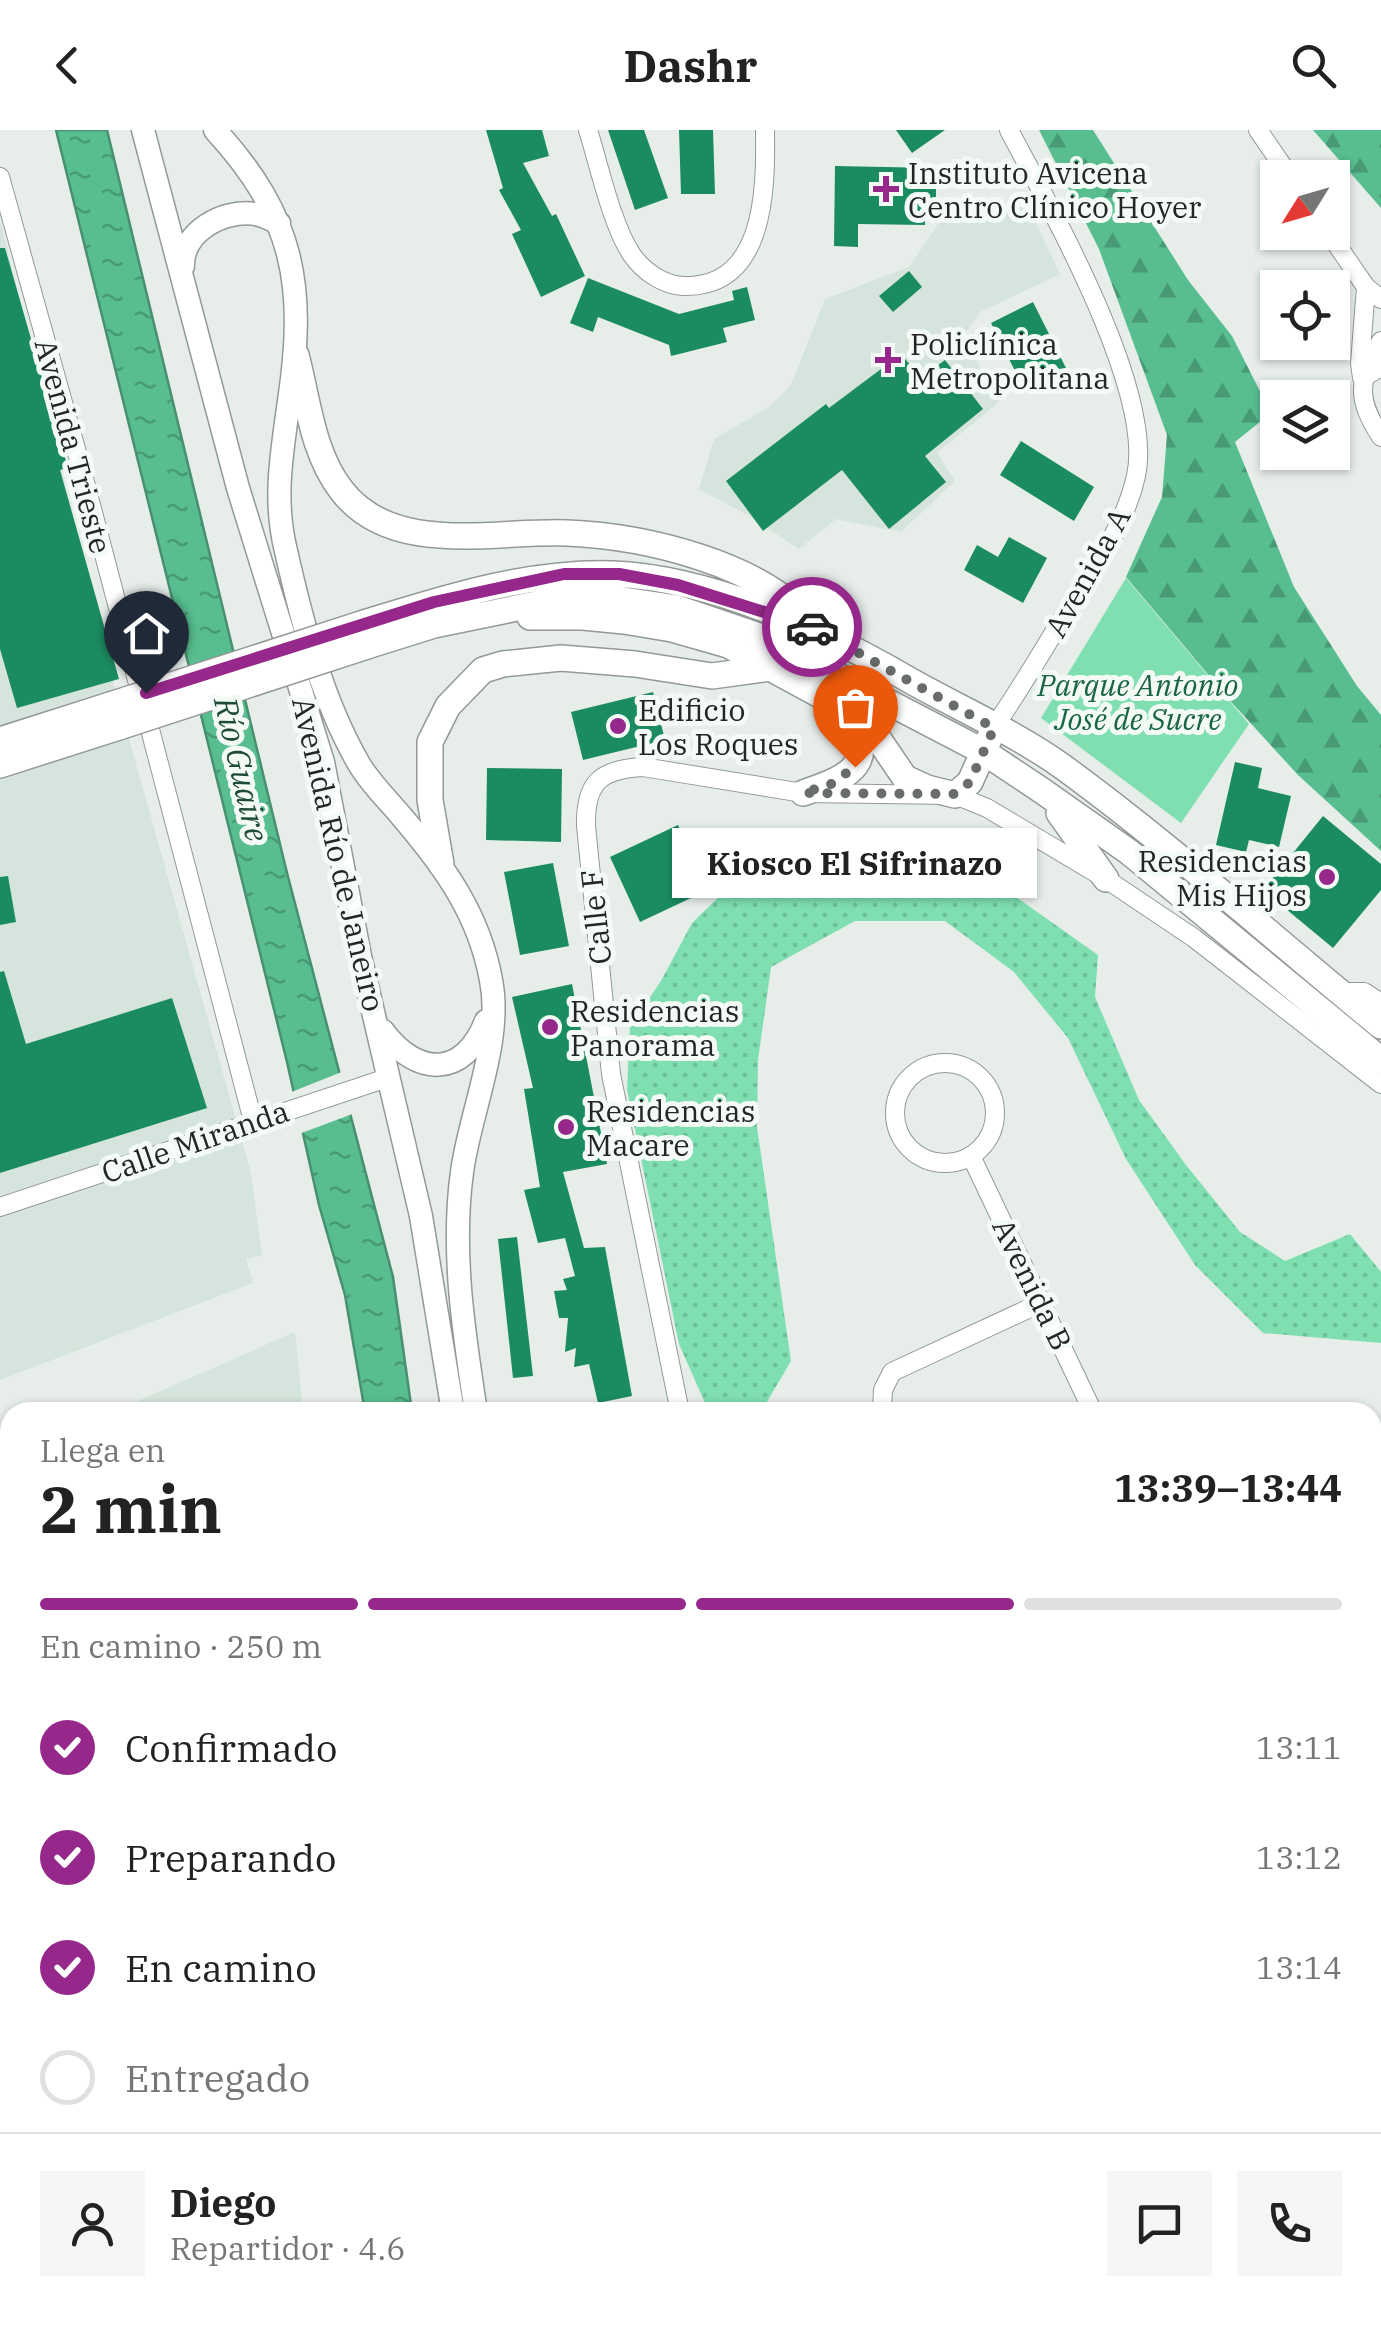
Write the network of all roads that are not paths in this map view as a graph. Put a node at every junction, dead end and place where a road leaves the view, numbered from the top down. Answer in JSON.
{"nodes":[{"id":1,"x":143,"y":130,"type":"edge"},
{"id":2,"x":216,"y":130,"type":"edge"},
{"id":3,"x":588,"y":130,"type":"edge"},
{"id":4,"x":765,"y":130,"type":"edge"},
{"id":5,"x":1009,"y":130,"type":"edge"},
{"id":6,"x":1258,"y":130,"type":"edge"},
{"id":7,"x":1279,"y":160,"type":"edge"},
{"id":8,"x":0,"y":176,"type":"edge"},
{"id":9,"x":279,"y":223,"type":"junction"},
{"id":10,"x":1340,"y":250,"type":"edge"},
{"id":11,"x":183,"y":276,"type":"junction"},
{"id":12,"x":1366,"y":288,"type":"junction"},
{"id":13,"x":1381,"y":300,"type":"edge"},
{"id":14,"x":1381,"y":341,"type":"edge"},
{"id":15,"x":296,"y":354,"type":"junction"},
{"id":16,"x":1381,"y":367,"type":"edge"},
{"id":17,"x":1362,"y":378,"type":"junction"},
{"id":18,"x":1381,"y":437,"type":"edge"},
{"id":19,"x":492,"y":612,"type":"junction"},
{"id":20,"x":815,"y":628,"type":"junction"},
{"id":21,"x":364,"y":635,"type":"junction"},
{"id":22,"x":770,"y":668,"type":"junction"},
{"id":23,"x":839,"y":705,"type":"junction"},
{"id":24,"x":116,"y":715,"type":"junction"},
{"id":25,"x":0,"y":740,"type":"edge"},
{"id":26,"x":989,"y":740,"type":"junction"},
{"id":27,"x":0,"y":765,"type":"edge"},
{"id":28,"x":1040,"y":790,"type":"junction"},
{"id":29,"x":803,"y":793,"type":"junction"},
{"id":30,"x":955,"y":794,"type":"junction"},
{"id":31,"x":441,"y":864,"type":"junction"},
{"id":32,"x":1106,"y":878,"type":"junction"},
{"id":33,"x":1221,"y":928,"type":"junction"},
{"id":34,"x":1340,"y":992,"type":"junction"},
{"id":35,"x":1381,"y":1004,"type":"edge"},
{"id":36,"x":492,"y":1006,"type":"junction"},
{"id":37,"x":378,"y":1024,"type":"junction"},
{"id":38,"x":1381,"y":1026,"type":"edge"},
{"id":39,"x":1376,"y":1060,"type":"edge"},
{"id":40,"x":445,"y":1065,"type":"junction"},
{"id":41,"x":390,"y":1076,"type":"junction"},
{"id":42,"x":1381,"y":1084,"type":"edge"},
{"id":43,"x":258,"y":1120,"type":"junction"},
{"id":44,"x":970,"y":1156,"type":"junction"},
{"id":45,"x":0,"y":1207,"type":"edge"},
{"id":46,"x":1043,"y":1302,"type":"junction"},
{"id":47,"x":452,"y":1402,"type":"edge"},
{"id":48,"x":475,"y":1402,"type":"edge"},
{"id":49,"x":678,"y":1402,"type":"edge"},
{"id":50,"x":882,"y":1402,"type":"edge"},
{"id":51,"x":1088,"y":1402,"type":"edge"}],
"edges":[{"from":1,"to":11,"type":"street","name":"Avenida Río de Janeiro"},
{"from":2,"to":9,"type":"street","name":"Avenida Río de Janeiro"},
{"from":3,"to":4,"type":"street"},
{"from":5,"to":26,"type":"street","name":"Avenida A"},
{"from":6,"to":7,"type":"street"},
{"from":8,"to":43,"type":"street","name":"Avenida Trieste"},
{"from":9,"to":11,"type":"street"},
{"from":9,"to":15,"type":"street","name":"Avenida Río de Janeiro"},
{"from":10,"to":12,"type":"street"},
{"from":11,"to":37,"type":"street","name":"Avenida Río de Janeiro"},
{"from":12,"to":13,"type":"street"},
{"from":12,"to":17,"type":"street"},
{"from":14,"to":17,"type":"street"},
{"from":15,"to":20,"type":"main road"},
{"from":15,"to":31,"type":"street","name":"Avenida Río de Janeiro"},
{"from":16,"to":17,"type":"street"},
{"from":17,"to":18,"type":"street"},
{"from":19,"to":21,"type":"main road"},
{"from":19,"to":22,"type":"main road"},
{"from":19,"to":26,"type":"main road"},
{"from":20,"to":21,"type":"main road"},
{"from":20,"to":26,"type":"main road"},
{"from":21,"to":24,"type":"main road","bridge":true},
{"from":22,"to":23,"type":"main road"},
{"from":22,"to":31,"type":"main road"},
{"from":23,"to":29,"type":"main road"},
{"from":23,"to":30,"type":"main road"},
{"from":24,"to":25,"type":"main road"},
{"from":24,"to":27,"type":"main road"},
{"from":26,"to":28,"type":"main road"},
{"from":26,"to":30,"type":"main road"},
{"from":26,"to":33,"type":"main road"},
{"from":26,"to":34,"type":"main road"},
{"from":28,"to":32,"type":"main road"},
{"from":28,"to":33,"type":"main road"},
{"from":29,"to":30,"type":"street","name":"Calle F"},
{"from":29,"to":49,"type":"street","name":"Calle F"},
{"from":30,"to":32,"type":"street"},
{"from":31,"to":36,"type":"street","name":"Avenida Río de Janeiro"},
{"from":32,"to":42,"type":"street"},
{"from":33,"to":39,"type":"main road"},
{"from":34,"to":35,"type":"street"},
{"from":34,"to":38,"type":"main road"},
{"from":36,"to":40,"type":"street"},
{"from":36,"to":48,"type":"street","name":"Avenida Río de Janeiro"},
{"from":37,"to":40,"type":"street"},
{"from":37,"to":41,"type":"street","name":"Avenida Río de Janeiro"},
{"from":40,"to":41,"type":"street"},
{"from":41,"to":43,"type":"street","name":"Calle Miranda"},
{"from":41,"to":47,"type":"street","name":"Avenida Río de Janeiro"},
{"from":43,"to":45,"type":"street","name":"Calle Miranda"},
{"from":44,"to":44,"type":"street"},
{"from":44,"to":46,"type":"street","name":"Avenida B"},
{"from":46,"to":50,"type":"street"},
{"from":46,"to":51,"type":"street","name":"Avenida B"}]}
